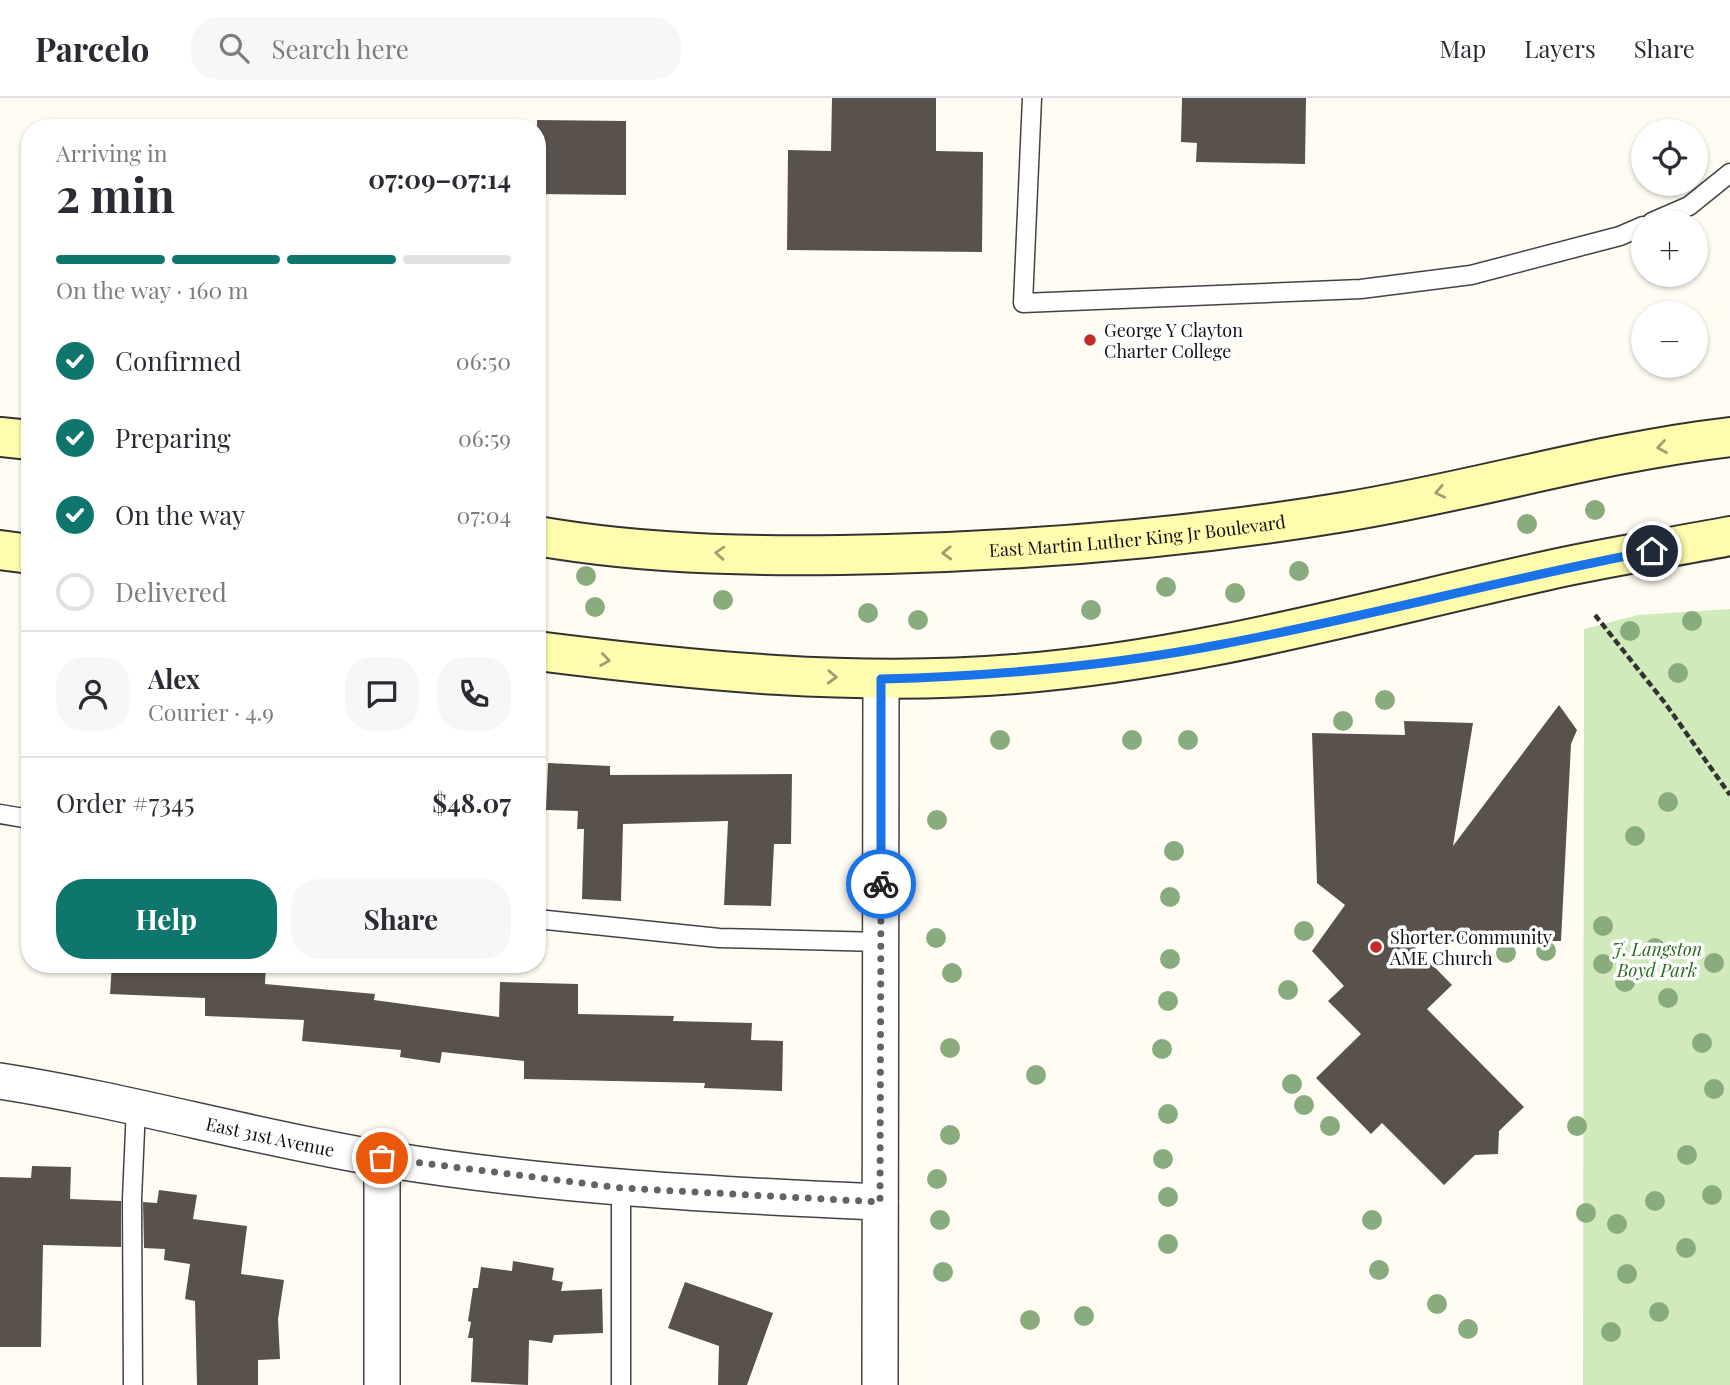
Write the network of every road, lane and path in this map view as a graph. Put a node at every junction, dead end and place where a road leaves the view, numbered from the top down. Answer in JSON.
{"nodes":[{"id":1,"x":1032,"y":98,"type":"edge"},
{"id":2,"x":1730,"y":173,"type":"edge"},
{"id":3,"x":1680,"y":210,"type":"edge"},
{"id":4,"x":1631,"y":231,"type":"edge"},
{"id":5,"x":0,"y":436,"type":"edge"},
{"id":6,"x":1730,"y":437,"type":"edge"},
{"id":7,"x":21,"y":439,"type":"edge"},
{"id":8,"x":1730,"y":536,"type":"edge"},
{"id":9,"x":546,"y":537,"type":"edge"},
{"id":10,"x":0,"y":550,"type":"edge"},
{"id":11,"x":21,"y":553,"type":"edge"},
{"id":12,"x":1730,"y":563,"type":"edge"},
{"id":13,"x":1547,"y":570,"type":"junction"},
{"id":14,"x":1595,"y":615,"type":"dead end"},
{"id":15,"x":546,"y":652,"type":"edge"},
{"id":16,"x":881,"y":679,"type":"junction"},
{"id":17,"x":1730,"y":795,"type":"edge"},
{"id":18,"x":0,"y":814,"type":"edge"},
{"id":19,"x":21,"y":818,"type":"edge"},
{"id":20,"x":546,"y":920,"type":"edge"},
{"id":21,"x":881,"y":942,"type":"junction"},
{"id":22,"x":0,"y":1081,"type":"edge"},
{"id":23,"x":136,"y":1107,"type":"junction"},
{"id":24,"x":382,"y":1158,"type":"junction"},
{"id":25,"x":621,"y":1188,"type":"junction"},
{"id":26,"x":880,"y":1202,"type":"junction"},
{"id":27,"x":133,"y":1385,"type":"edge"},
{"id":28,"x":382,"y":1385,"type":"edge"},
{"id":29,"x":621,"y":1385,"type":"edge"},
{"id":30,"x":880,"y":1385,"type":"edge"}],
"edges":[{"from":1,"to":4,"type":"lane"},
{"from":2,"to":3,"type":"lane"},
{"from":5,"to":7,"type":"main road"},
{"from":6,"to":9,"type":"main road","name":"East Martin Luther King Jr Boulevard","one_way":true},
{"from":8,"to":13,"type":"main road"},
{"from":10,"to":11,"type":"main road"},
{"from":12,"to":13,"type":"main road"},
{"from":13,"to":16,"type":"main road"},
{"from":14,"to":17,"type":"path"},
{"from":15,"to":16,"type":"main road","one_way":true},
{"from":16,"to":21,"type":"street"},
{"from":18,"to":19,"type":"lane"},
{"from":20,"to":21,"type":"lane"},
{"from":21,"to":26,"type":"street"},
{"from":22,"to":23,"type":"street","name":"East 31st Avenue"},
{"from":23,"to":24,"type":"street","name":"East 31st Avenue"},
{"from":23,"to":27,"type":"lane"},
{"from":24,"to":25,"type":"street","name":"East 31st Avenue"},
{"from":24,"to":28,"type":"street"},
{"from":25,"to":26,"type":"street","name":"East 31st Avenue"},
{"from":25,"to":29,"type":"lane"},
{"from":26,"to":30,"type":"street"}]}
